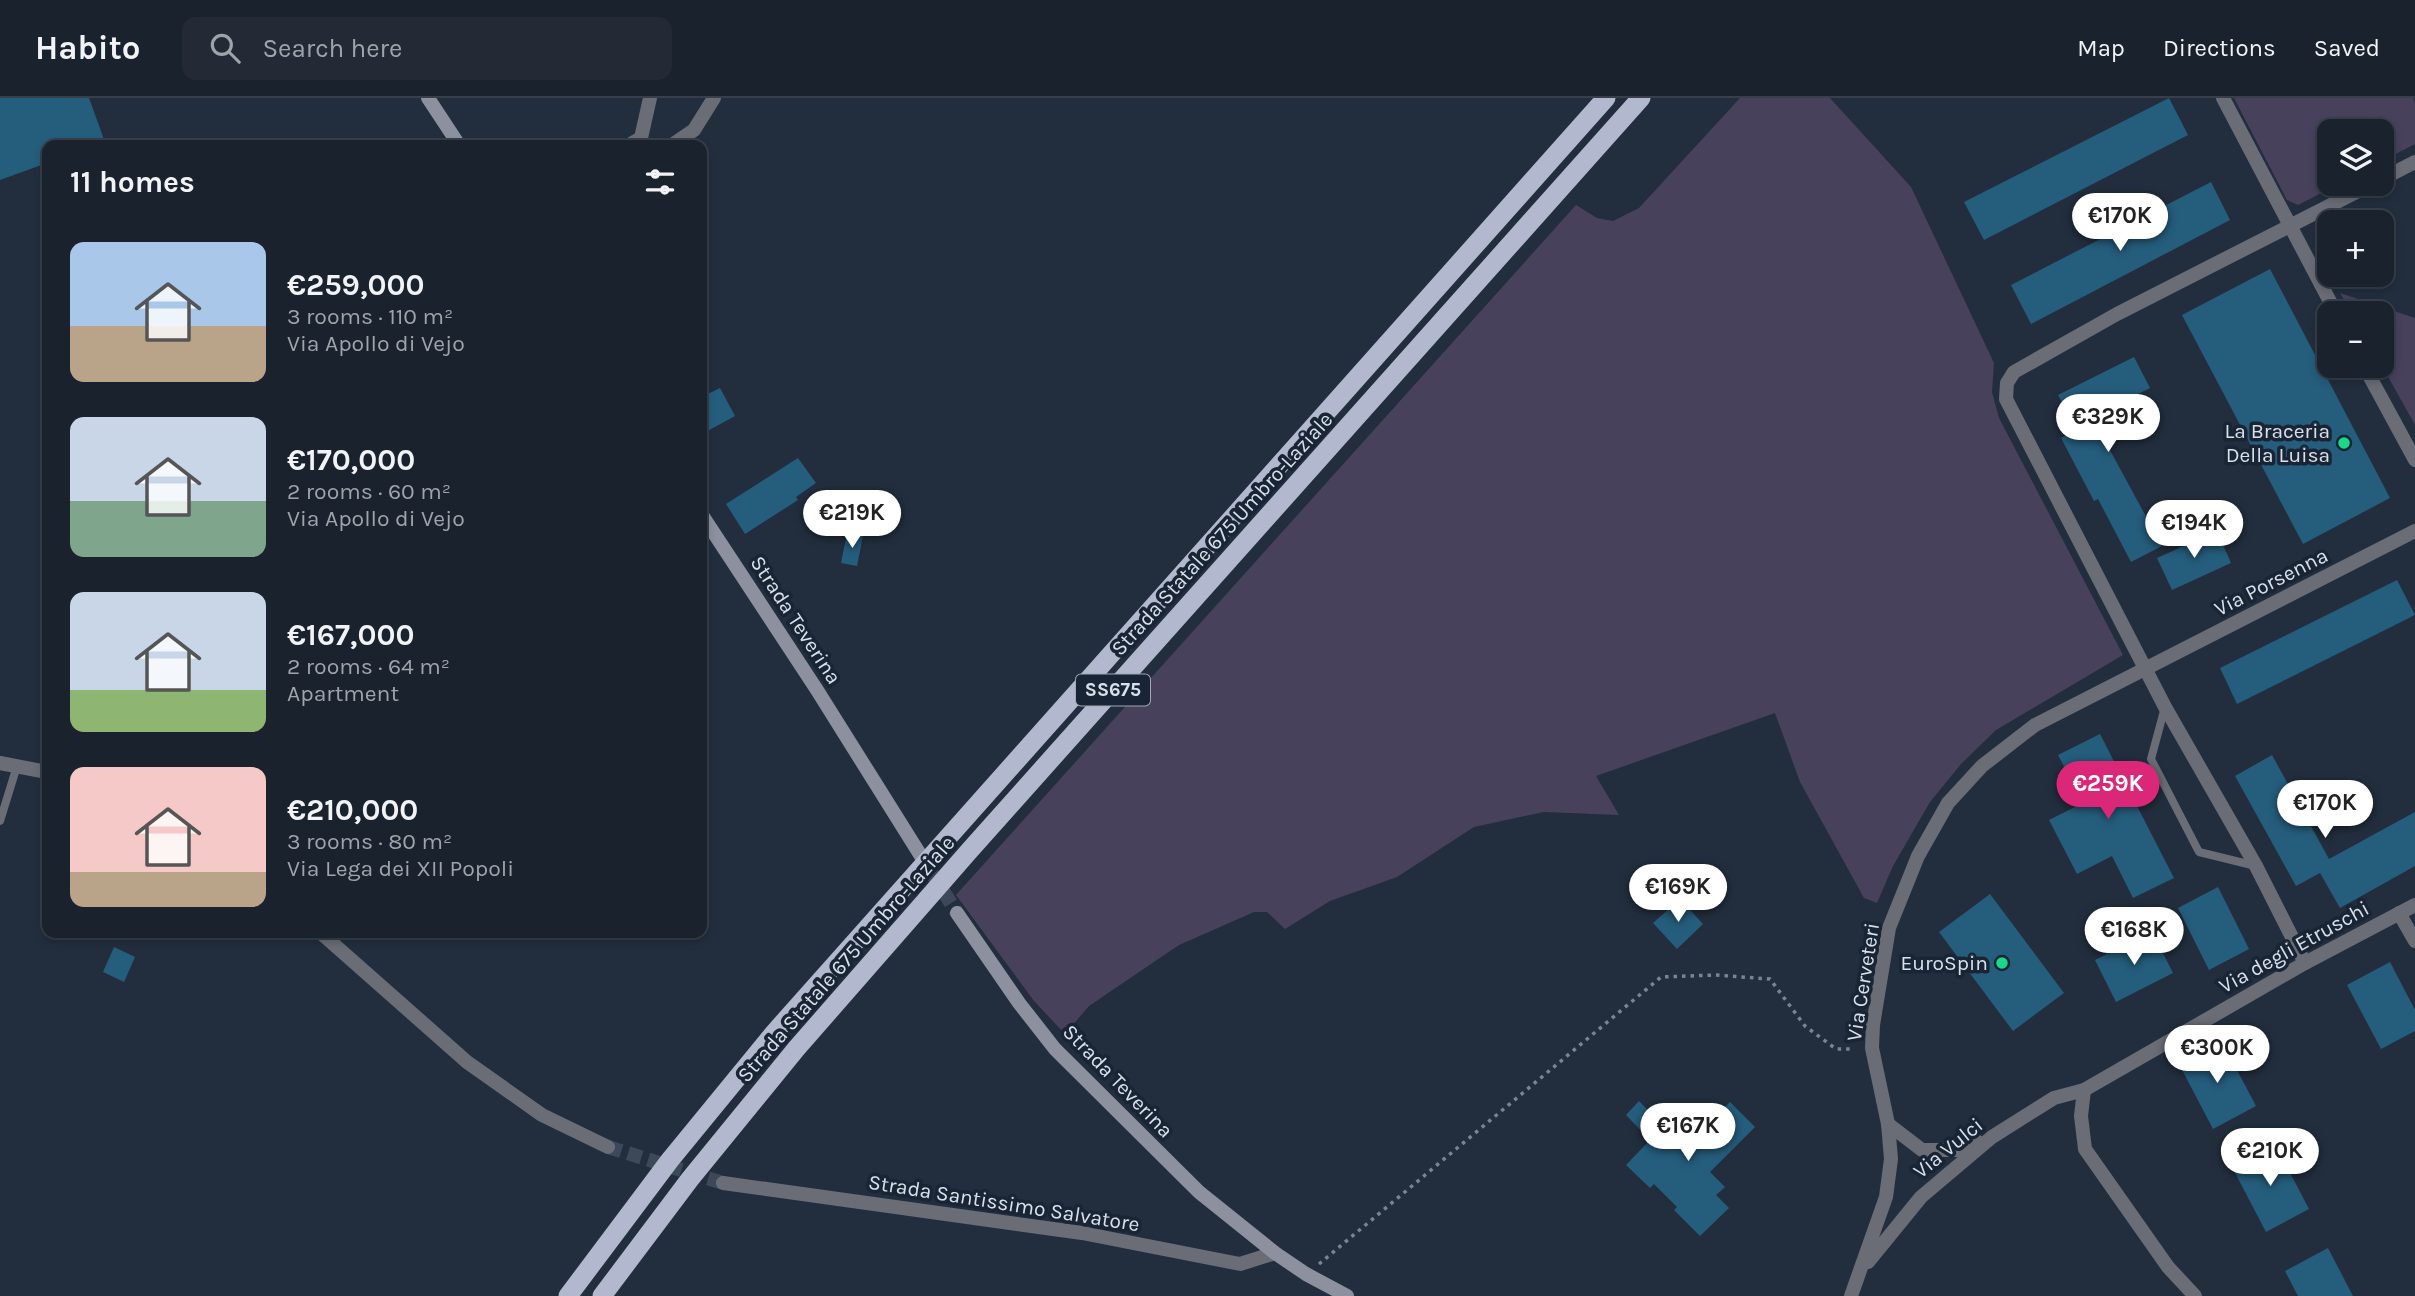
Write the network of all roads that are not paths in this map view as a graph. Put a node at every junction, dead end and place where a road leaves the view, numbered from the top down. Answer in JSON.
{"nodes":[{"id":1,"x":428,"y":98,"type":"edge"},
{"id":2,"x":650,"y":98,"type":"edge"},
{"id":3,"x":714,"y":98,"type":"edge"},
{"id":4,"x":1606,"y":98,"type":"edge"},
{"id":5,"x":1641,"y":98,"type":"edge"},
{"id":6,"x":2223,"y":98,"type":"edge"},
{"id":7,"x":456,"y":140,"type":"edge"},
{"id":8,"x":638,"y":140,"type":"edge"},
{"id":9,"x":680,"y":140,"type":"edge"},
{"id":10,"x":2415,"y":162,"type":"edge"},
{"id":11,"x":2394,"y":173,"type":"edge"},
{"id":12,"x":2350,"y":196,"type":"edge"},
{"id":13,"x":2290,"y":228,"type":"junction"},
{"id":14,"x":2330,"y":301,"type":"edge"},
{"id":15,"x":2371,"y":378,"type":"edge"},
{"id":16,"x":2415,"y":460,"type":"edge"},
{"id":17,"x":707,"y":523,"type":"edge"},
{"id":18,"x":2415,"y":531,"type":"edge"},
{"id":19,"x":2146,"y":670,"type":"junction"},
{"id":20,"x":2165,"y":707,"type":"junction"},
{"id":21,"x":0,"y":763,"type":"edge"},
{"id":22,"x":17,"y":766,"type":"junction"},
{"id":23,"x":42,"y":771,"type":"edge"},
{"id":24,"x":0,"y":821,"type":"edge"},
{"id":25,"x":921,"y":856,"type":"tunnel mouth"},
{"id":26,"x":2256,"y":866,"type":"junction"},
{"id":27,"x":2415,"y":905,"type":"edge"},
{"id":28,"x":957,"y":913,"type":"tunnel mouth"},
{"id":29,"x":2399,"y":913,"type":"junction"},
{"id":30,"x":327,"y":938,"type":"edge"},
{"id":31,"x":2415,"y":941,"type":"edge"},
{"id":32,"x":2305,"y":963,"type":"junction"},
{"id":33,"x":2084,"y":1090,"type":"junction"},
{"id":34,"x":1888,"y":1124,"type":"junction"},
{"id":35,"x":1992,"y":1137,"type":"junction"},
{"id":36,"x":608,"y":1147,"type":"tunnel mouth"},
{"id":37,"x":723,"y":1183,"type":"tunnel mouth"},
{"id":38,"x":1276,"y":1253,"type":"junction"},
{"id":39,"x":1861,"y":1270,"type":"junction"},
{"id":40,"x":568,"y":1296,"type":"edge"},
{"id":41,"x":602,"y":1296,"type":"edge"},
{"id":42,"x":1347,"y":1296,"type":"edge"},
{"id":43,"x":1851,"y":1296,"type":"edge"},
{"id":44,"x":2194,"y":1296,"type":"edge"}],
"edges":[{"from":1,"to":7,"type":"main road"},
{"from":2,"to":8,"type":"street"},
{"from":3,"to":9,"type":"street"},
{"from":4,"to":40,"type":"highway","name":"Strada Statale 675 Umbro-Laziale","number":"SS675"},
{"from":5,"to":41,"type":"highway","name":"Strada Statale 675 Umbro-Laziale","number":"SS675"},
{"from":6,"to":13,"type":"street"},
{"from":10,"to":11,"type":"street"},
{"from":12,"to":13,"type":"street"},
{"from":13,"to":14,"type":"street"},
{"from":13,"to":19,"type":"street"},
{"from":15,"to":16,"type":"street"},
{"from":17,"to":25,"type":"main road","name":"Strada Teverina"},
{"from":18,"to":19,"type":"street","name":"Via Porsenna"},
{"from":19,"to":20,"type":"street"},
{"from":19,"to":34,"type":"street","name":"Via Cerveteri"},
{"from":20,"to":26,"type":"street"},
{"from":20,"to":26,"type":"lane"},
{"from":21,"to":22,"type":"street"},
{"from":22,"to":23,"type":"street"},
{"from":22,"to":24,"type":"lane"},
{"from":26,"to":32,"type":"street"},
{"from":27,"to":29,"type":"street","name":"Via degli Etruschi"},
{"from":28,"to":38,"type":"main road","name":"Strada Teverina"},
{"from":29,"to":31,"type":"street"},
{"from":29,"to":32,"type":"street","name":"Via degli Etruschi"},
{"from":30,"to":36,"type":"street"},
{"from":32,"to":33,"type":"street","name":"Via degli Etruschi"},
{"from":33,"to":35,"type":"street","name":"Via Vulci"},
{"from":33,"to":44,"type":"street"},
{"from":34,"to":35,"type":"street"},
{"from":34,"to":39,"type":"street","name":"Via Cerveteri"},
{"from":35,"to":39,"type":"street","name":"Via Vulci"},
{"from":37,"to":38,"type":"street","name":"Strada Santissimo Salvatore"},
{"from":38,"to":42,"type":"main road","name":"Strada Teverina"},
{"from":39,"to":43,"type":"street","name":"Via Cerveteri"}]}
